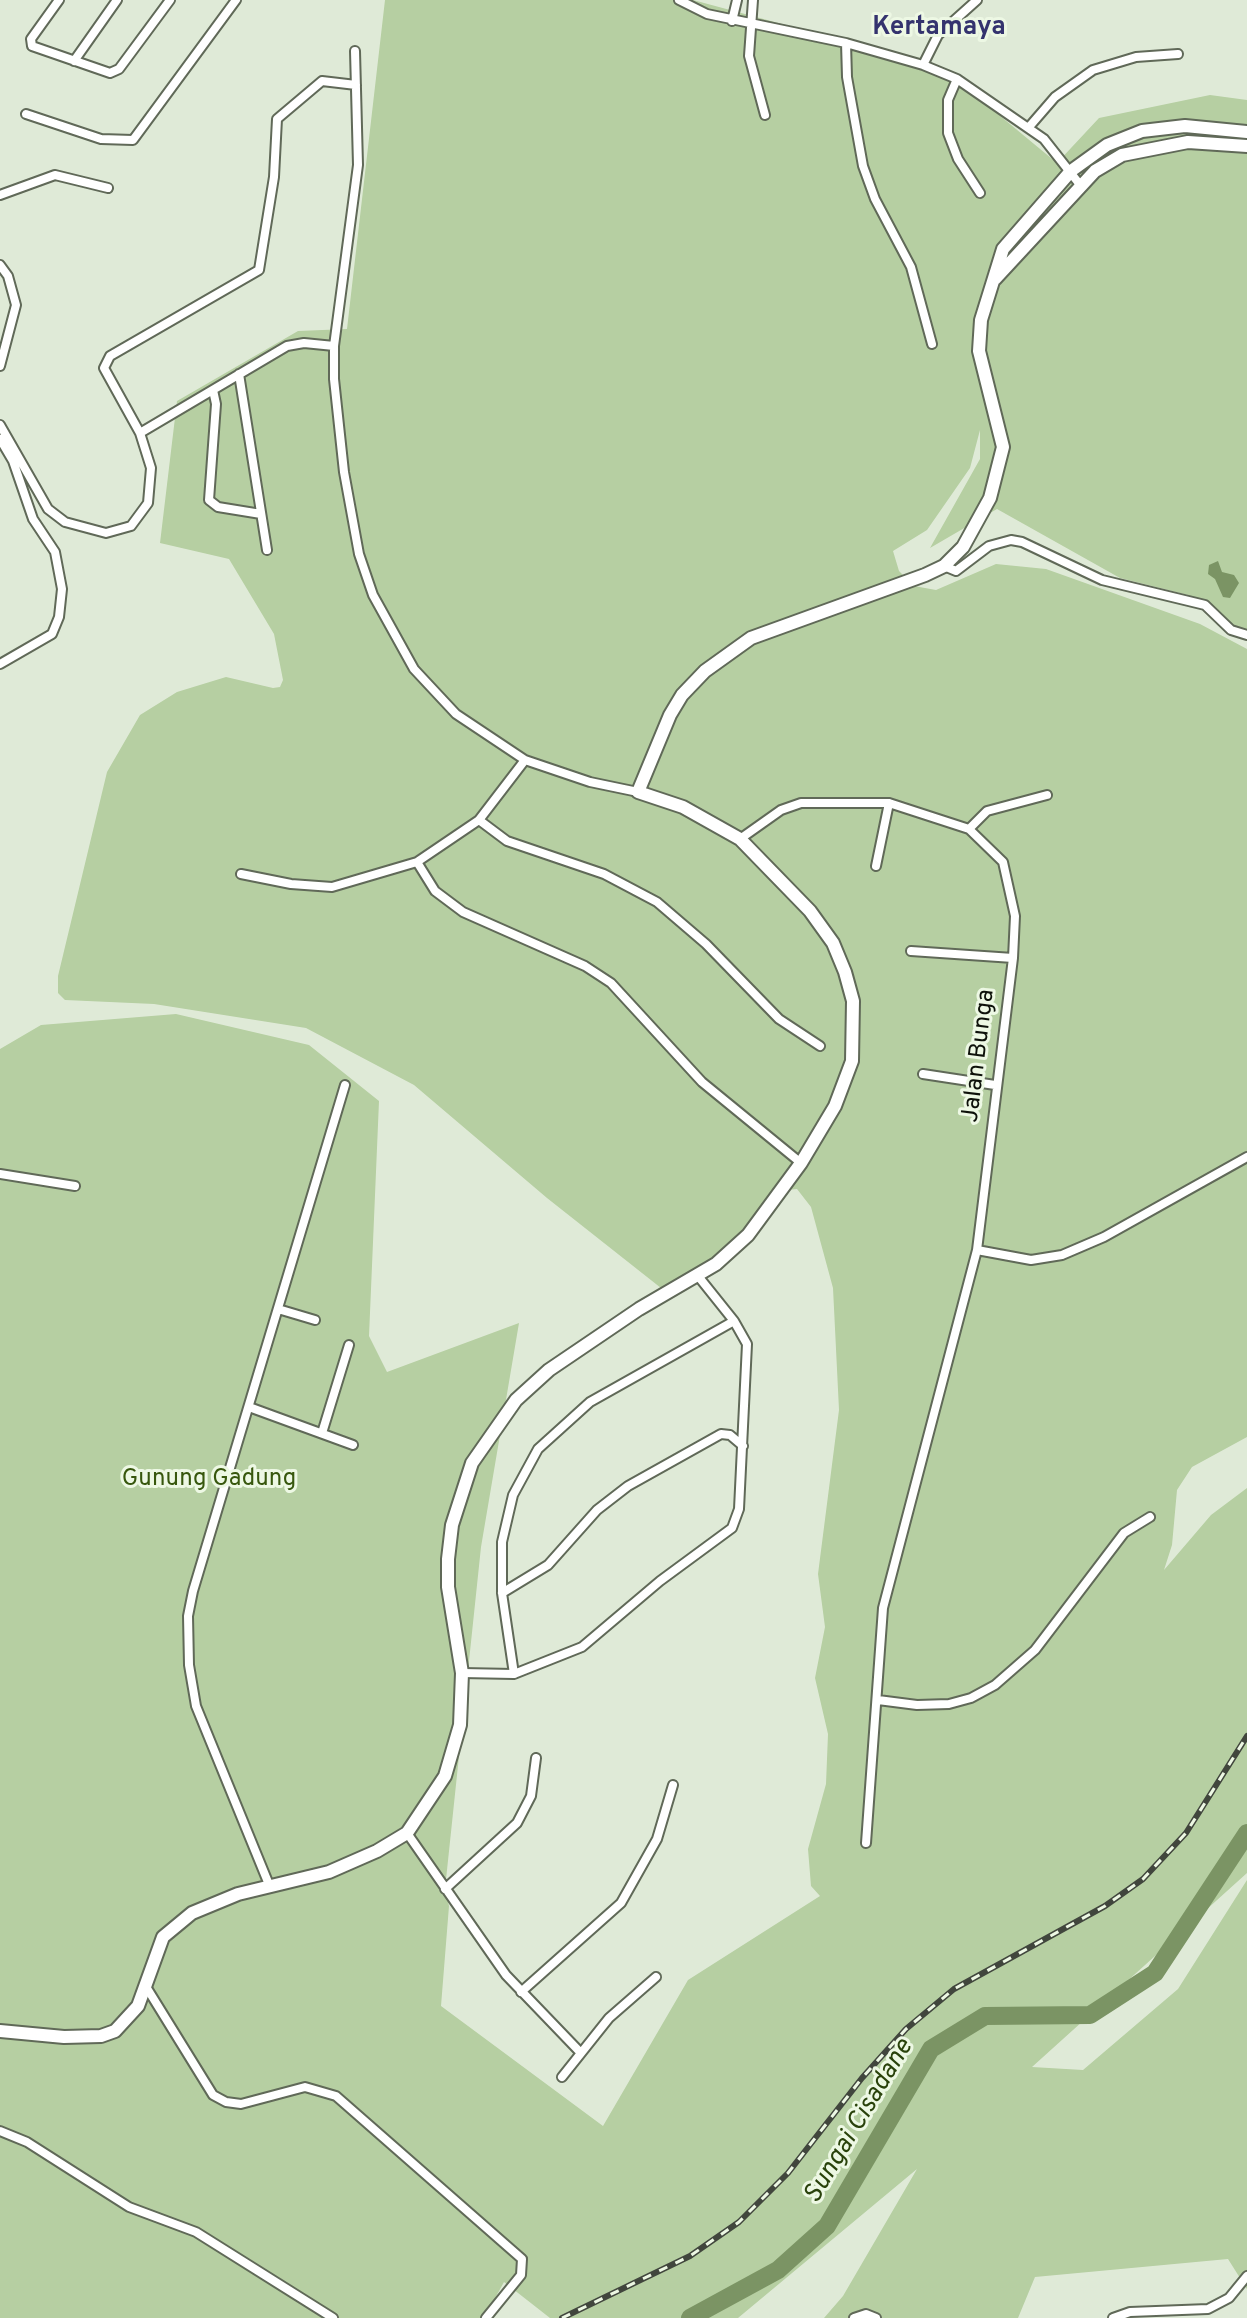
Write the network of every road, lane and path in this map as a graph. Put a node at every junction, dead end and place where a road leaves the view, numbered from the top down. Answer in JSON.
{"nodes":[{"id":1,"x":59,"y":0,"type":"edge"},
{"id":2,"x":117,"y":0,"type":"edge"},
{"id":3,"x":170,"y":0,"type":"edge"},
{"id":4,"x":236,"y":0,"type":"edge"},
{"id":5,"x":679,"y":0,"type":"edge"},
{"id":6,"x":737,"y":0,"type":"edge"},
{"id":7,"x":753,"y":0,"type":"edge"},
{"id":8,"x":977,"y":0,"type":"edge"},
{"id":9,"x":732,"y":21,"type":"junction"},
{"id":10,"x":749,"y":24,"type":"junction"},
{"id":11,"x":846,"y":43,"type":"junction"},
{"id":12,"x":355,"y":51,"type":"dead end"},
{"id":13,"x":1178,"y":54,"type":"dead end"},
{"id":14,"x":74,"y":61,"type":"junction"},
{"id":15,"x":923,"y":65,"type":"junction"},
{"id":16,"x":957,"y":79,"type":"junction"},
{"id":17,"x":356,"y":85,"type":"junction"},
{"id":18,"x":26,"y":114,"type":"dead end"},
{"id":19,"x":765,"y":115,"type":"dead end"},
{"id":20,"x":1029,"y":127,"type":"junction"},
{"id":21,"x":1247,"y":141,"type":"edge"},
{"id":22,"x":1071,"y":171,"type":"junction"},
{"id":23,"x":1081,"y":186,"type":"junction"},
{"id":24,"x":108,"y":188,"type":"dead end"},
{"id":25,"x":980,"y":193,"type":"dead end"},
{"id":26,"x":0,"y":195,"type":"edge"},
{"id":27,"x":0,"y":265,"type":"edge"},
{"id":28,"x":995,"y":279,"type":"junction"},
{"id":29,"x":932,"y":344,"type":"dead end"},
{"id":30,"x":334,"y":346,"type":"junction"},
{"id":31,"x":0,"y":366,"type":"edge"},
{"id":32,"x":239,"y":374,"type":"junction"},
{"id":33,"x":213,"y":390,"type":"junction"},
{"id":34,"x":0,"y":425,"type":"edge"},
{"id":35,"x":140,"y":433,"type":"junction"},
{"id":36,"x":0,"y":439,"type":"edge"},
{"id":37,"x":261,"y":514,"type":"junction"},
{"id":38,"x":267,"y":550,"type":"dead end"},
{"id":39,"x":944,"y":566,"type":"junction"},
{"id":40,"x":1247,"y":635,"type":"edge"},
{"id":41,"x":0,"y":664,"type":"edge"},
{"id":42,"x":525,"y":760,"type":"junction"},
{"id":43,"x":638,"y":792,"type":"junction"},
{"id":44,"x":1047,"y":795,"type":"dead end"},
{"id":45,"x":889,"y":803,"type":"junction"},
{"id":46,"x":479,"y":820,"type":"junction"},
{"id":47,"x":969,"y":829,"type":"junction"},
{"id":48,"x":740,"y":839,"type":"junction"},
{"id":49,"x":417,"y":862,"type":"junction"},
{"id":50,"x":876,"y":866,"type":"dead end"},
{"id":51,"x":241,"y":874,"type":"dead end"},
{"id":52,"x":911,"y":951,"type":"dead end"},
{"id":53,"x":1013,"y":958,"type":"junction"},
{"id":54,"x":820,"y":1046,"type":"dead end"},
{"id":55,"x":923,"y":1074,"type":"dead end"},
{"id":56,"x":345,"y":1085,"type":"dead end"},
{"id":57,"x":995,"y":1085,"type":"junction"},
{"id":58,"x":1247,"y":1157,"type":"edge"},
{"id":59,"x":801,"y":1163,"type":"junction"},
{"id":60,"x":0,"y":1174,"type":"edge"},
{"id":61,"x":75,"y":1186,"type":"dead end"},
{"id":62,"x":977,"y":1250,"type":"junction"},
{"id":63,"x":698,"y":1276,"type":"junction"},
{"id":64,"x":278,"y":1309,"type":"junction"},
{"id":65,"x":315,"y":1320,"type":"dead end"},
{"id":66,"x":734,"y":1321,"type":"junction"},
{"id":67,"x":349,"y":1345,"type":"dead end"},
{"id":68,"x":249,"y":1407,"type":"junction"},
{"id":69,"x":322,"y":1433,"type":"junction"},
{"id":70,"x":353,"y":1445,"type":"dead end"},
{"id":71,"x":743,"y":1446,"type":"junction"},
{"id":72,"x":1150,"y":1517,"type":"dead end"},
{"id":73,"x":502,"y":1593,"type":"junction"},
{"id":74,"x":462,"y":1673,"type":"junction"},
{"id":75,"x":514,"y":1674,"type":"junction"},
{"id":76,"x":878,"y":1700,"type":"junction"},
{"id":77,"x":536,"y":1758,"type":"dead end"},
{"id":78,"x":673,"y":1785,"type":"dead end"},
{"id":79,"x":407,"y":1833,"type":"junction"},
{"id":80,"x":866,"y":1843,"type":"dead end"},
{"id":81,"x":270,"y":1887,"type":"junction"},
{"id":82,"x":445,"y":1889,"type":"junction"},
{"id":83,"x":656,"y":1977,"type":"dead end"},
{"id":84,"x":145,"y":1985,"type":"junction"},
{"id":85,"x":521,"y":1992,"type":"junction"},
{"id":86,"x":0,"y":2031,"type":"edge"},
{"id":87,"x":579,"y":2051,"type":"junction"},
{"id":88,"x":562,"y":2077,"type":"dead end"},
{"id":89,"x":0,"y":2131,"type":"edge"},
{"id":90,"x":1247,"y":2276,"type":"edge"},
{"id":91,"x":1177,"y":2315,"type":"edge"},
{"id":92,"x":333,"y":2318,"type":"edge"},
{"id":93,"x":486,"y":2318,"type":"edge"},
{"id":94,"x":854,"y":2318,"type":"edge"},
{"id":95,"x":876,"y":2318,"type":"edge"},
{"id":96,"x":1113,"y":2318,"type":"edge"}],
"edges":[{"from":1,"to":14,"type":"street"},
{"from":2,"to":14,"type":"street"},
{"from":3,"to":14,"type":"street"},
{"from":4,"to":18,"type":"street"},
{"from":5,"to":9,"type":"street"},
{"from":6,"to":9,"type":"street"},
{"from":7,"to":10,"type":"street"},
{"from":8,"to":15,"type":"street"},
{"from":9,"to":10,"type":"street"},
{"from":10,"to":11,"type":"street"},
{"from":10,"to":19,"type":"street"},
{"from":11,"to":15,"type":"street"},
{"from":11,"to":29,"type":"street"},
{"from":12,"to":17,"type":"street"},
{"from":13,"to":20,"type":"street"},
{"from":15,"to":16,"type":"street"},
{"from":16,"to":20,"type":"street"},
{"from":16,"to":25,"type":"street"},
{"from":17,"to":30,"type":"street"},
{"from":17,"to":35,"type":"street"},
{"from":20,"to":22,"type":"street"},
{"from":21,"to":22,"type":"street"},
{"from":21,"to":23,"type":"street"},
{"from":22,"to":23,"type":"street"},
{"from":22,"to":28,"type":"street"},
{"from":23,"to":28,"type":"street"},
{"from":24,"to":26,"type":"street"},
{"from":27,"to":31,"type":"street"},
{"from":28,"to":39,"type":"street"},
{"from":30,"to":32,"type":"street"},
{"from":30,"to":42,"type":"street"},
{"from":32,"to":33,"type":"street"},
{"from":32,"to":37,"type":"street"},
{"from":33,"to":35,"type":"street"},
{"from":33,"to":37,"type":"street"},
{"from":34,"to":35,"type":"street"},
{"from":36,"to":41,"type":"street"},
{"from":37,"to":38,"type":"street"},
{"from":39,"to":40,"type":"street"},
{"from":39,"to":43,"type":"street"},
{"from":42,"to":43,"type":"street"},
{"from":42,"to":46,"type":"street"},
{"from":43,"to":48,"type":"street"},
{"from":44,"to":47,"type":"street"},
{"from":45,"to":47,"type":"street","name":"Jalan Bunga"},
{"from":45,"to":48,"type":"street","name":"Jalan Bunga"},
{"from":45,"to":50,"type":"street"},
{"from":46,"to":49,"type":"street"},
{"from":46,"to":54,"type":"street"},
{"from":47,"to":53,"type":"street","name":"Jalan Bunga"},
{"from":48,"to":59,"type":"street"},
{"from":49,"to":51,"type":"street"},
{"from":49,"to":59,"type":"street"},
{"from":52,"to":53,"type":"street"},
{"from":53,"to":57,"type":"street","name":"Jalan Bunga"},
{"from":55,"to":57,"type":"street"},
{"from":56,"to":64,"type":"street"},
{"from":57,"to":62,"type":"street","name":"Jalan Bunga"},
{"from":58,"to":62,"type":"street"},
{"from":59,"to":63,"type":"street"},
{"from":60,"to":61,"type":"street"},
{"from":62,"to":76,"type":"street","name":"Jalan Bunga"},
{"from":63,"to":66,"type":"street"},
{"from":63,"to":74,"type":"street"},
{"from":64,"to":65,"type":"street"},
{"from":64,"to":68,"type":"street"},
{"from":66,"to":71,"type":"street"},
{"from":66,"to":73,"type":"street"},
{"from":67,"to":69,"type":"street"},
{"from":68,"to":69,"type":"street"},
{"from":68,"to":81,"type":"street"},
{"from":69,"to":70,"type":"street"},
{"from":71,"to":73,"type":"street"},
{"from":71,"to":75,"type":"street"},
{"from":72,"to":76,"type":"street"},
{"from":73,"to":75,"type":"street"},
{"from":74,"to":75,"type":"street"},
{"from":74,"to":79,"type":"street"},
{"from":76,"to":80,"type":"street","name":"Jalan Bunga"},
{"from":77,"to":82,"type":"street"},
{"from":78,"to":85,"type":"street"},
{"from":79,"to":81,"type":"street"},
{"from":79,"to":82,"type":"street"},
{"from":81,"to":84,"type":"street"},
{"from":82,"to":85,"type":"street"},
{"from":83,"to":87,"type":"street"},
{"from":84,"to":86,"type":"street"},
{"from":84,"to":93,"type":"street"},
{"from":85,"to":87,"type":"street"},
{"from":87,"to":88,"type":"street"},
{"from":89,"to":92,"type":"street"},
{"from":90,"to":91,"type":"street"},
{"from":91,"to":96,"type":"street"},
{"from":94,"to":95,"type":"street"}]}
